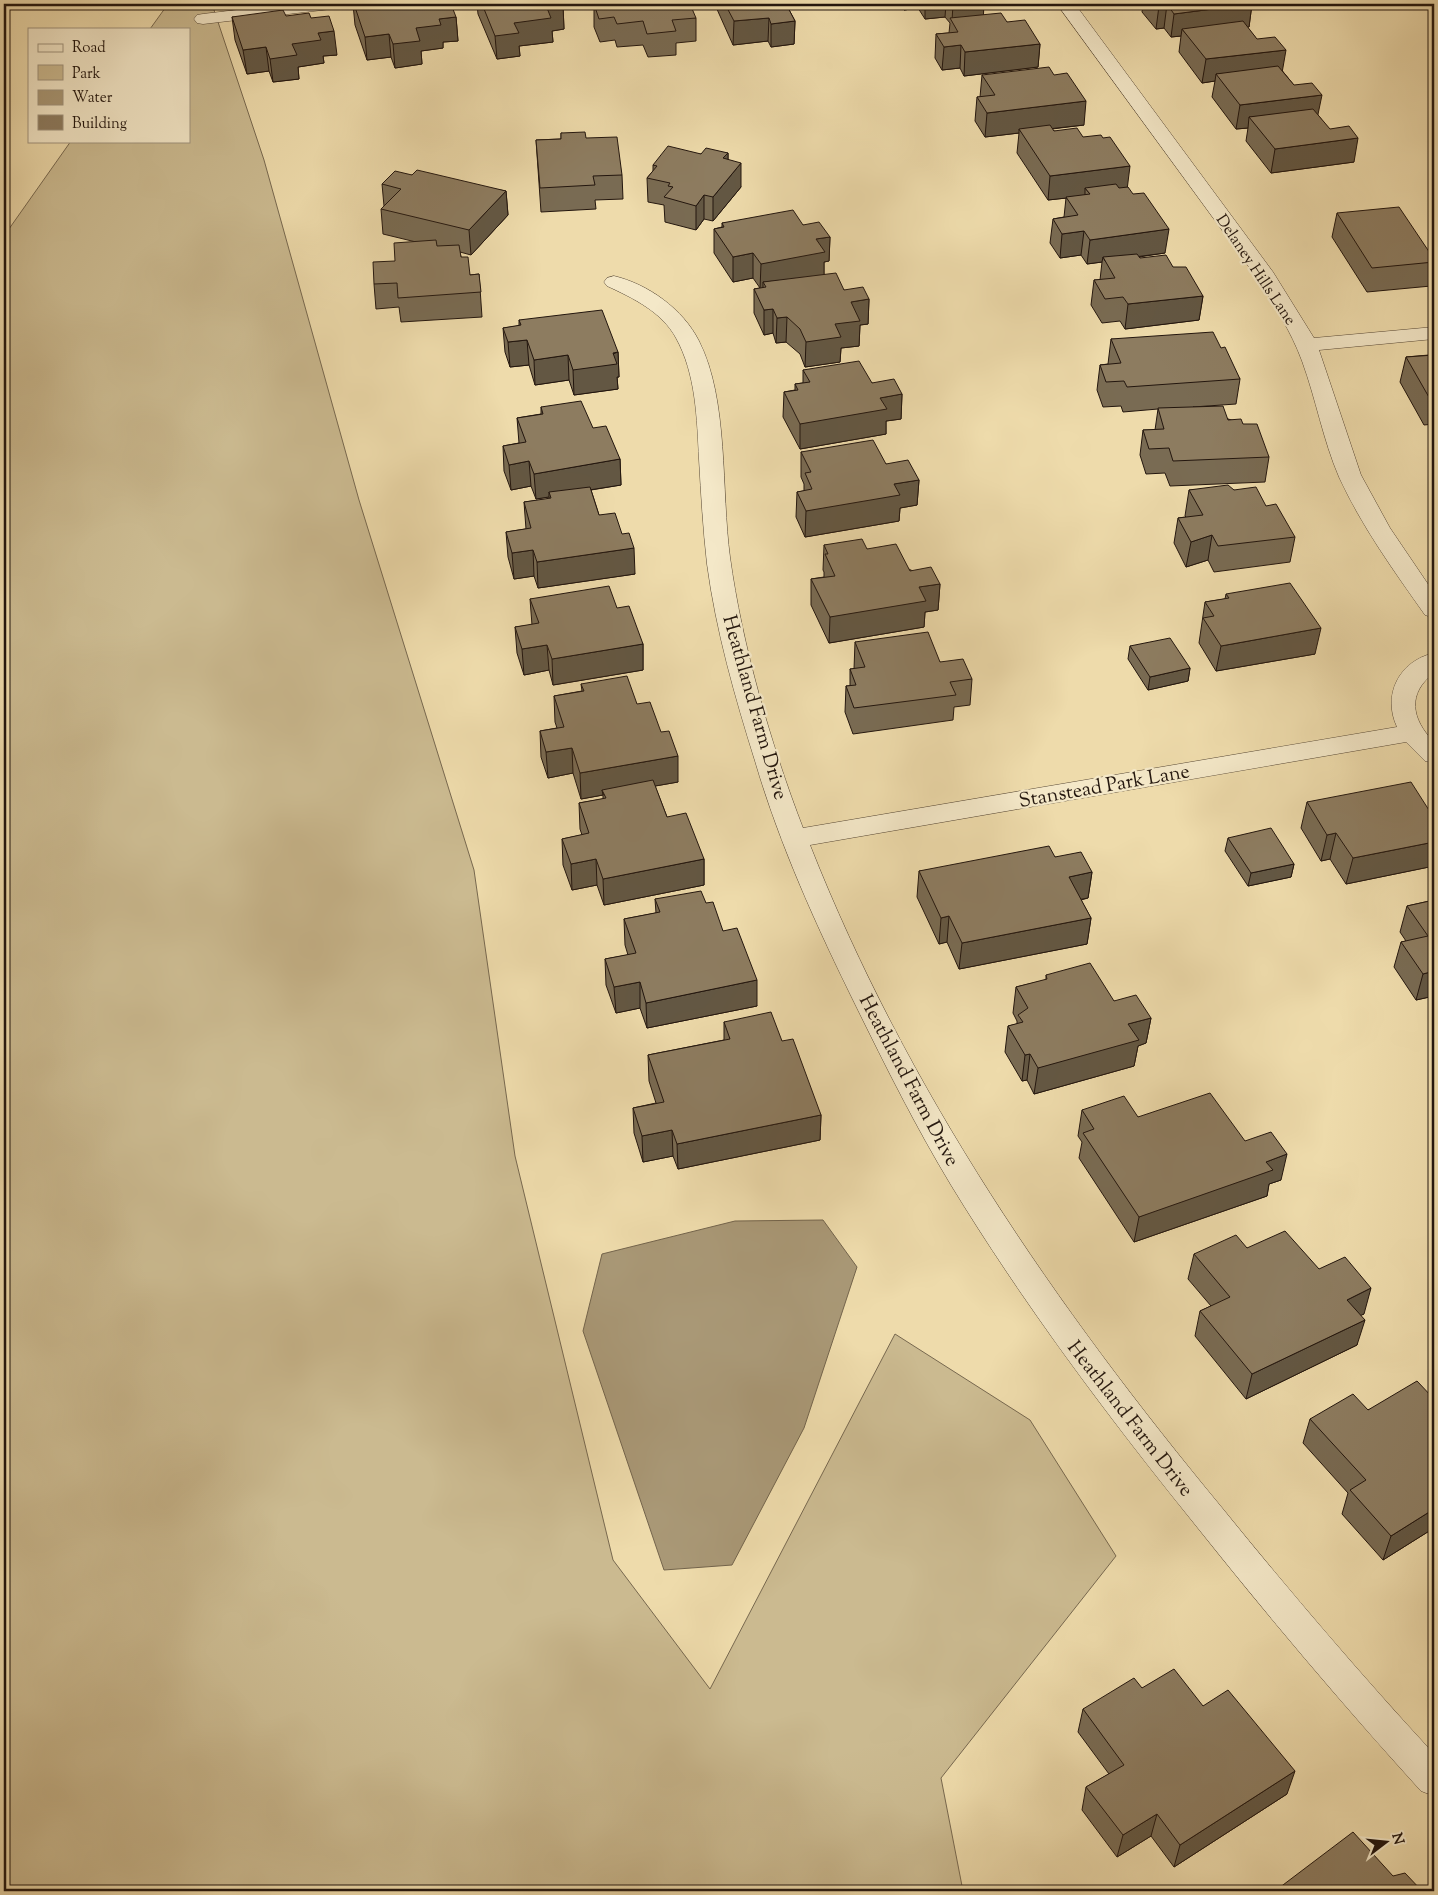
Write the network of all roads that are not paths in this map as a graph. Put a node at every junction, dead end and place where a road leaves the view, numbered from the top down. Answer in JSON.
{"nodes":[{"id":1,"x":331,"y":4,"type":"edge"},
{"id":2,"x":1066,"y":4,"type":"edge"},
{"id":3,"x":203,"y":19,"type":"dead end"},
{"id":4,"x":614,"y":282,"type":"dead end"},
{"id":5,"x":1434,"y":333,"type":"edge"},
{"id":6,"x":1306,"y":345,"type":"junction"},
{"id":7,"x":1434,"y":610,"type":"edge"},
{"id":8,"x":1434,"y":661,"type":"edge"},
{"id":9,"x":1412,"y":733,"type":"junction"},
{"id":10,"x":1434,"y":755,"type":"edge"},
{"id":11,"x":795,"y":838,"type":"junction"},
{"id":12,"x":1434,"y":1779,"type":"edge"}],
"edges":[{"from":1,"to":3,"type":"street"},
{"from":2,"to":6,"type":"street","name":"Delaney Hills Lane"},
{"from":4,"to":11,"type":"street","name":"Heathland Farm Drive"},
{"from":5,"to":6,"type":"street"},
{"from":6,"to":7,"type":"street","name":"Delaney Hills Lane"},
{"from":8,"to":9,"type":"street"},
{"from":9,"to":10,"type":"street"},
{"from":9,"to":11,"type":"street","name":"Stanstead Park Lane"},
{"from":11,"to":12,"type":"street","name":"Heathland Farm Drive"}]}
